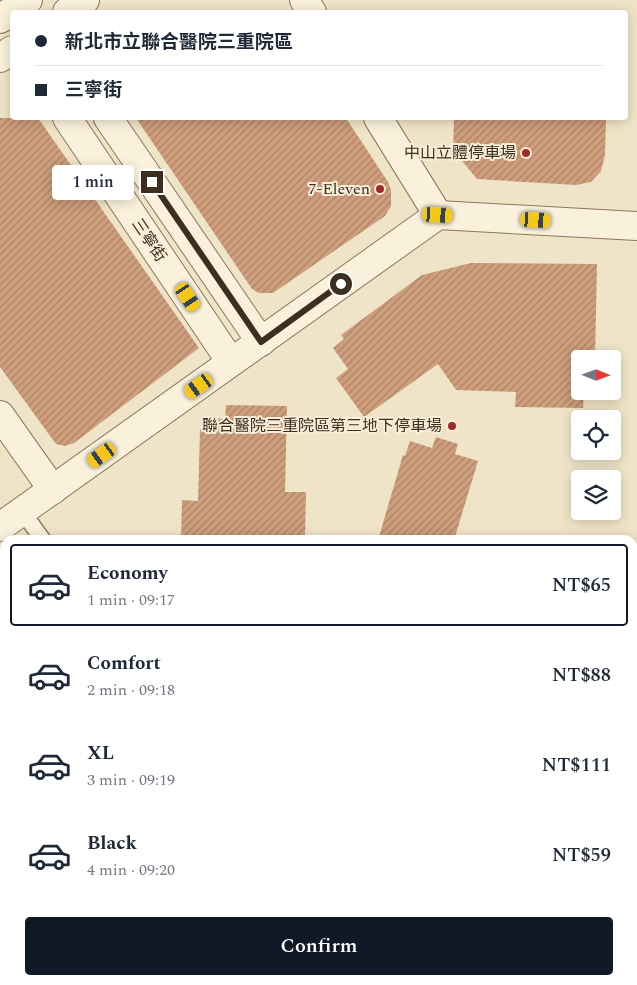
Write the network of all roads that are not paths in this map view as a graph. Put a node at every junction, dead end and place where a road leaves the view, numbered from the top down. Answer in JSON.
{"nodes":[{"id":1,"x":28,"y":0,"type":"edge"},
{"id":2,"x":85,"y":0,"type":"edge"},
{"id":3,"x":13,"y":10,"type":"edge"},
{"id":4,"x":70,"y":10,"type":"edge"},
{"id":5,"x":0,"y":19,"type":"edge"},
{"id":6,"x":10,"y":34,"type":"edge"},
{"id":7,"x":68,"y":120,"type":"edge"},
{"id":8,"x":109,"y":120,"type":"edge"},
{"id":9,"x":379,"y":120,"type":"edge"},
{"id":10,"x":438,"y":215,"type":"junction"},
{"id":11,"x":637,"y":226,"type":"edge"},
{"id":12,"x":261,"y":342,"type":"junction"},
{"id":13,"x":232,"y":362,"type":"junction"},
{"id":14,"x":0,"y":415,"type":"edge"},
{"id":15,"x":53,"y":490,"type":"junction"},
{"id":16,"x":22,"y":511,"type":"junction"},
{"id":17,"x":0,"y":527,"type":"edge"},
{"id":18,"x":39,"y":535,"type":"edge"}],
"edges":[{"from":1,"to":3,"type":"street"},
{"from":2,"to":4,"type":"street"},
{"from":5,"to":6,"type":"street"},
{"from":7,"to":13,"type":"street","name":"三寧街"},
{"from":8,"to":12,"type":"street"},
{"from":9,"to":10,"type":"street"},
{"from":10,"to":11,"type":"street"},
{"from":10,"to":12,"type":"street"},
{"from":12,"to":13,"type":"street"},
{"from":13,"to":15,"type":"street"},
{"from":14,"to":15,"type":"street"},
{"from":15,"to":16,"type":"street"},
{"from":16,"to":17,"type":"street"},
{"from":16,"to":18,"type":"lane"}]}
